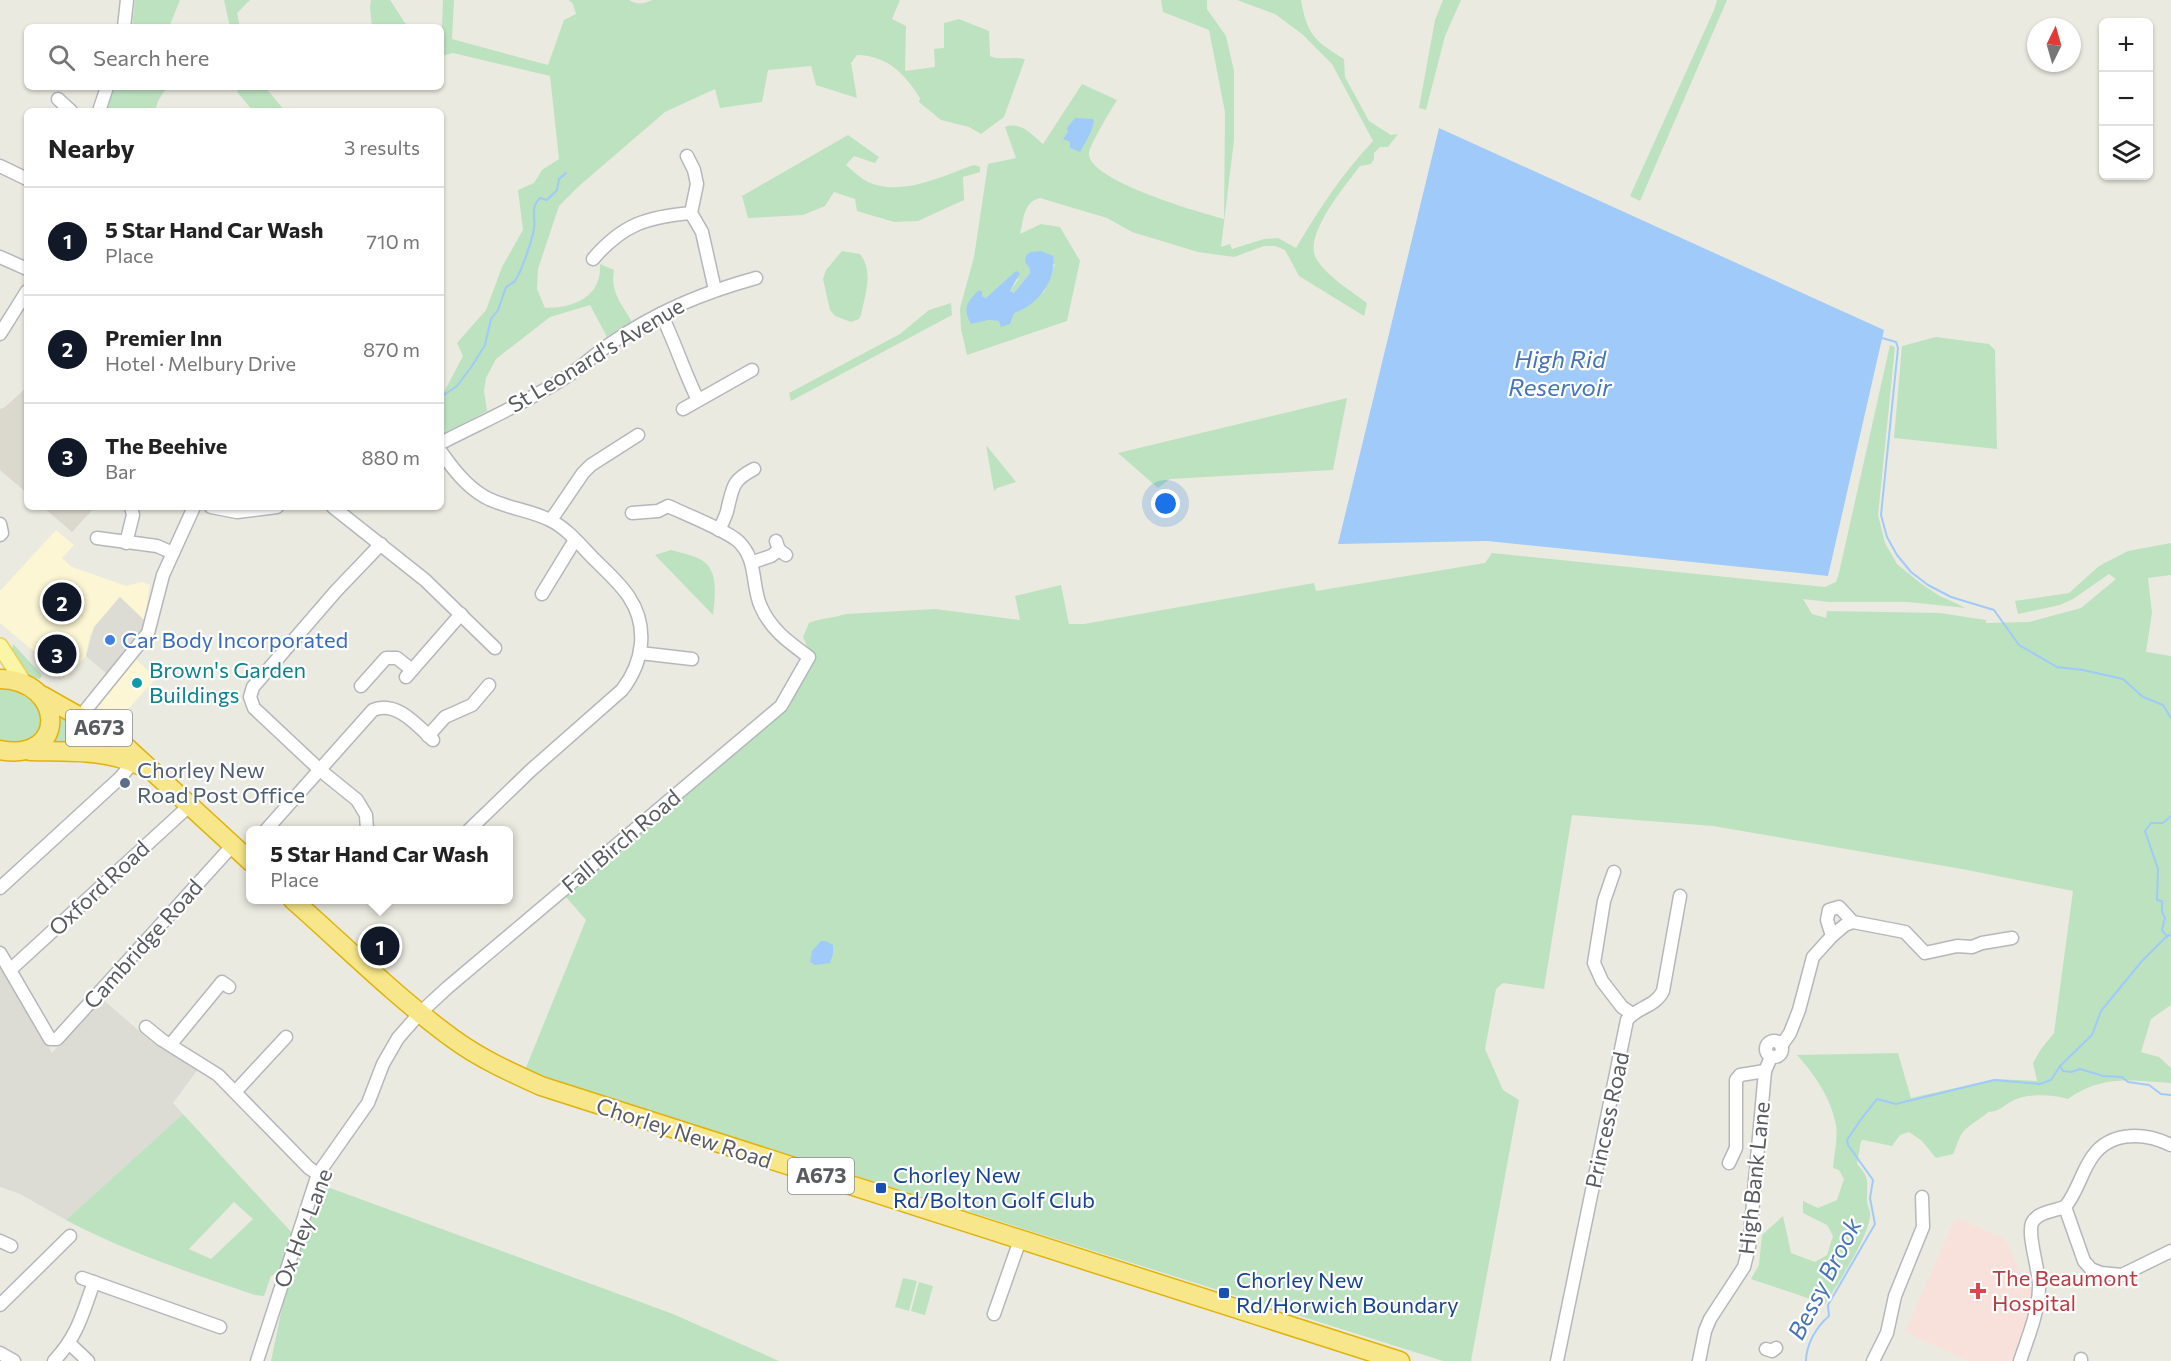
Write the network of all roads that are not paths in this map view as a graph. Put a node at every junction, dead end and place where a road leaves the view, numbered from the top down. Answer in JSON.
{"nodes":[{"id":1,"x":127,"y":0,"type":"edge"},
{"id":2,"x":124,"y":24,"type":"edge"},
{"id":3,"x":106,"y":90,"type":"edge"},
{"id":4,"x":58,"y":99,"type":"dead end"},
{"id":5,"x":68,"y":108,"type":"edge"},
{"id":6,"x":100,"y":108,"type":"edge"},
{"id":7,"x":686,"y":154,"type":"dead end"},
{"id":8,"x":0,"y":166,"type":"edge"},
{"id":9,"x":24,"y":178,"type":"edge"},
{"id":10,"x":691,"y":213,"type":"junction"},
{"id":11,"x":0,"y":257,"type":"edge"},
{"id":12,"x":592,"y":262,"type":"dead end"},
{"id":13,"x":24,"y":268,"type":"edge"},
{"id":14,"x":756,"y":278,"type":"dead end"},
{"id":15,"x":715,"y":290,"type":"junction"},
{"id":16,"x":24,"y":296,"type":"edge"},
{"id":17,"x":661,"y":314,"type":"junction"},
{"id":18,"x":0,"y":334,"type":"edge"},
{"id":19,"x":752,"y":370,"type":"dead end"},
{"id":20,"x":698,"y":400,"type":"junction"},
{"id":21,"x":683,"y":409,"type":"dead end"},
{"id":22,"x":638,"y":435,"type":"dead end"},
{"id":23,"x":444,"y":441,"type":"edge"},
{"id":24,"x":444,"y":456,"type":"edge"},
{"id":25,"x":756,"y":467,"type":"dead end"},
{"id":26,"x":131,"y":510,"type":"edge"},
{"id":27,"x":193,"y":510,"type":"edge"},
{"id":28,"x":227,"y":510,"type":"edge"},
{"id":29,"x":253,"y":510,"type":"edge"},
{"id":30,"x":337,"y":510,"type":"edge"},
{"id":31,"x":632,"y":513,"type":"dead end"},
{"id":32,"x":551,"y":520,"type":"junction"},
{"id":33,"x":718,"y":530,"type":"junction"},
{"id":34,"x":97,"y":538,"type":"dead end"},
{"id":35,"x":575,"y":540,"type":"junction"},
{"id":36,"x":126,"y":543,"type":"junction"},
{"id":37,"x":381,"y":544,"type":"junction"},
{"id":38,"x":780,"y":548,"type":"dead end"},
{"id":39,"x":173,"y":553,"type":"junction"},
{"id":40,"x":753,"y":562,"type":"junction"},
{"id":41,"x":546,"y":592,"type":"dead end"},
{"id":42,"x":461,"y":614,"type":"junction"},
{"id":43,"x":0,"y":646,"type":"edge"},
{"id":44,"x":491,"y":646,"type":"dead end"},
{"id":45,"x":640,"y":654,"type":"junction"},
{"id":46,"x":696,"y":658,"type":"dead end"},
{"id":47,"x":0,"y":679,"type":"edge"},
{"id":48,"x":24,"y":683,"type":"junction"},
{"id":49,"x":489,"y":685,"type":"dead end"},
{"id":50,"x":361,"y":686,"type":"dead end"},
{"id":51,"x":43,"y":696,"type":"junction"},
{"id":52,"x":80,"y":717,"type":"junction"},
{"id":53,"x":97,"y":727,"type":"junction"},
{"id":54,"x":30,"y":751,"type":"junction"},
{"id":55,"x":2,"y":754,"type":"edge"},
{"id":56,"x":99,"y":754,"type":"junction"},
{"id":57,"x":141,"y":766,"type":"junction"},
{"id":58,"x":320,"y":770,"type":"junction"},
{"id":59,"x":189,"y":806,"type":"junction"},
{"id":60,"x":270,"y":826,"type":"edge"},
{"id":61,"x":367,"y":826,"type":"edge"},
{"id":62,"x":474,"y":826,"type":"edge"},
{"id":63,"x":244,"y":853,"type":"edge"},
{"id":64,"x":1614,"y":871,"type":"dead end"},
{"id":65,"x":0,"y":888,"type":"edge"},
{"id":66,"x":1680,"y":896,"type":"dead end"},
{"id":67,"x":298,"y":904,"type":"edge"},
{"id":68,"x":1853,"y":922,"type":"junction"},
{"id":69,"x":1832,"y":936,"type":"junction"},
{"id":70,"x":2012,"y":938,"type":"dead end"},
{"id":71,"x":0,"y":953,"type":"edge"},
{"id":72,"x":10,"y":970,"type":"junction"},
{"id":73,"x":229,"y":987,"type":"dead end"},
{"id":74,"x":420,"y":1012,"type":"junction"},
{"id":75,"x":1632,"y":1014,"type":"junction"},
{"id":76,"x":146,"y":1027,"type":"dead end"},
{"id":77,"x":286,"y":1037,"type":"dead end"},
{"id":78,"x":171,"y":1044,"type":"junction"},
{"id":79,"x":1765,"y":1071,"type":"junction"},
{"id":80,"x":235,"y":1092,"type":"junction"},
{"id":81,"x":2171,"y":1145,"type":"edge"},
{"id":82,"x":1729,"y":1163,"type":"dead end"},
{"id":83,"x":318,"y":1174,"type":"junction"},
{"id":84,"x":1922,"y":1197,"type":"dead end"},
{"id":85,"x":2065,"y":1207,"type":"junction"},
{"id":86,"x":70,"y":1236,"type":"dead end"},
{"id":87,"x":1020,"y":1240,"type":"junction"},
{"id":88,"x":2171,"y":1251,"type":"edge"},
{"id":89,"x":0,"y":1305,"type":"edge"},
{"id":90,"x":994,"y":1314,"type":"dead end"},
{"id":91,"x":215,"y":1340,"type":"dead end"},
{"id":92,"x":70,"y":1344,"type":"junction"},
{"id":93,"x":0,"y":1353,"type":"edge"},
{"id":94,"x":14,"y":1361,"type":"edge"},
{"id":95,"x":54,"y":1361,"type":"edge"},
{"id":96,"x":88,"y":1361,"type":"edge"},
{"id":97,"x":257,"y":1361,"type":"edge"},
{"id":98,"x":1400,"y":1361,"type":"edge"},
{"id":99,"x":1557,"y":1361,"type":"edge"},
{"id":100,"x":1699,"y":1361,"type":"edge"},
{"id":101,"x":1873,"y":1361,"type":"edge"},
{"id":102,"x":2020,"y":1361,"type":"edge"}],
"edges":[{"from":1,"to":2,"type":"street"},
{"from":3,"to":6,"type":"street"},
{"from":4,"to":5,"type":"street"},
{"from":7,"to":10,"type":"street"},
{"from":8,"to":9,"type":"street"},
{"from":10,"to":12,"type":"street"},
{"from":10,"to":15,"type":"street"},
{"from":11,"to":13,"type":"street"},
{"from":14,"to":15,"type":"street","name":"St Leonard's Avenue"},
{"from":15,"to":17,"type":"street","name":"St Leonard's Avenue"},
{"from":16,"to":18,"type":"street"},
{"from":17,"to":20,"type":"street"},
{"from":17,"to":23,"type":"street","name":"St Leonard's Avenue"},
{"from":19,"to":20,"type":"street"},
{"from":20,"to":21,"type":"street"},
{"from":22,"to":32,"type":"street"},
{"from":24,"to":32,"type":"street"},
{"from":25,"to":33,"type":"street"},
{"from":26,"to":36,"type":"street"},
{"from":27,"to":39,"type":"street"},
{"from":28,"to":29,"type":"street"},
{"from":30,"to":37,"type":"street"},
{"from":31,"to":33,"type":"street"},
{"from":32,"to":35,"type":"street"},
{"from":33,"to":40,"type":"street"},
{"from":34,"to":36,"type":"street"},
{"from":35,"to":41,"type":"street"},
{"from":35,"to":45,"type":"street"},
{"from":36,"to":39,"type":"street"},
{"from":37,"to":42,"type":"street"},
{"from":37,"to":58,"type":"street"},
{"from":38,"to":40,"type":"street"},
{"from":39,"to":52,"type":"street"},
{"from":40,"to":74,"type":"street","name":"Fall Birch Road"},
{"from":42,"to":44,"type":"street"},
{"from":42,"to":50,"type":"street"},
{"from":43,"to":48,"type":"main road","number":"A673"},
{"from":45,"to":46,"type":"street"},
{"from":45,"to":62,"type":"street"},
{"from":47,"to":48,"type":"highway","number":"A673"},
{"from":48,"to":51,"type":"highway","number":"A673"},
{"from":49,"to":58,"type":"street"},
{"from":51,"to":52,"type":"highway","number":"A673"},
{"from":51,"to":54,"type":"highway","number":"A673"},
{"from":52,"to":53,"type":"highway","number":"A673"},
{"from":53,"to":56,"type":"highway","number":"A673"},
{"from":53,"to":57,"type":"highway","number":"A673"},
{"from":54,"to":55,"type":"highway","number":"A673"},
{"from":54,"to":56,"type":"highway","number":"A673"},
{"from":55,"to":56,"type":"highway","number":"A673"},
{"from":56,"to":57,"type":"highway","number":"A673"},
{"from":57,"to":59,"type":"highway","number":"A673"},
{"from":57,"to":65,"type":"street"},
{"from":58,"to":60,"type":"street"},
{"from":58,"to":61,"type":"street"},
{"from":59,"to":63,"type":"highway","number":"A673"},
{"from":59,"to":72,"type":"street","name":"Oxford Road"},
{"from":63,"to":72,"type":"street","name":"Cambridge Road"},
{"from":64,"to":75,"type":"street"},
{"from":66,"to":75,"type":"street"},
{"from":67,"to":74,"type":"highway","name":"Chorley New Road","number":"A673"},
{"from":68,"to":69,"type":"street","name":"High Bank Lane"},
{"from":68,"to":69,"type":"street"},
{"from":68,"to":70,"type":"street"},
{"from":69,"to":79,"type":"street","name":"High Bank Lane"},
{"from":71,"to":72,"type":"street"},
{"from":73,"to":78,"type":"street"},
{"from":74,"to":83,"type":"street","name":"Ox Hey Lane"},
{"from":74,"to":87,"type":"highway","name":"Chorley New Road","number":"A673"},
{"from":75,"to":99,"type":"street","name":"Princess Road"},
{"from":76,"to":78,"type":"street"},
{"from":77,"to":80,"type":"street"},
{"from":78,"to":80,"type":"street"},
{"from":79,"to":82,"type":"street"},
{"from":79,"to":100,"type":"street","name":"High Bank Lane"},
{"from":80,"to":83,"type":"street"},
{"from":81,"to":85,"type":"street"},
{"from":83,"to":97,"type":"street","name":"Ox Hey Lane"},
{"from":84,"to":101,"type":"street"},
{"from":85,"to":88,"type":"street"},
{"from":85,"to":102,"type":"street"},
{"from":86,"to":89,"type":"street"},
{"from":87,"to":90,"type":"street"},
{"from":87,"to":98,"type":"highway","name":"Chorley New Road","number":"A673"},
{"from":91,"to":92,"type":"street"},
{"from":92,"to":95,"type":"street"},
{"from":92,"to":96,"type":"street"},
{"from":93,"to":94,"type":"street"}]}
